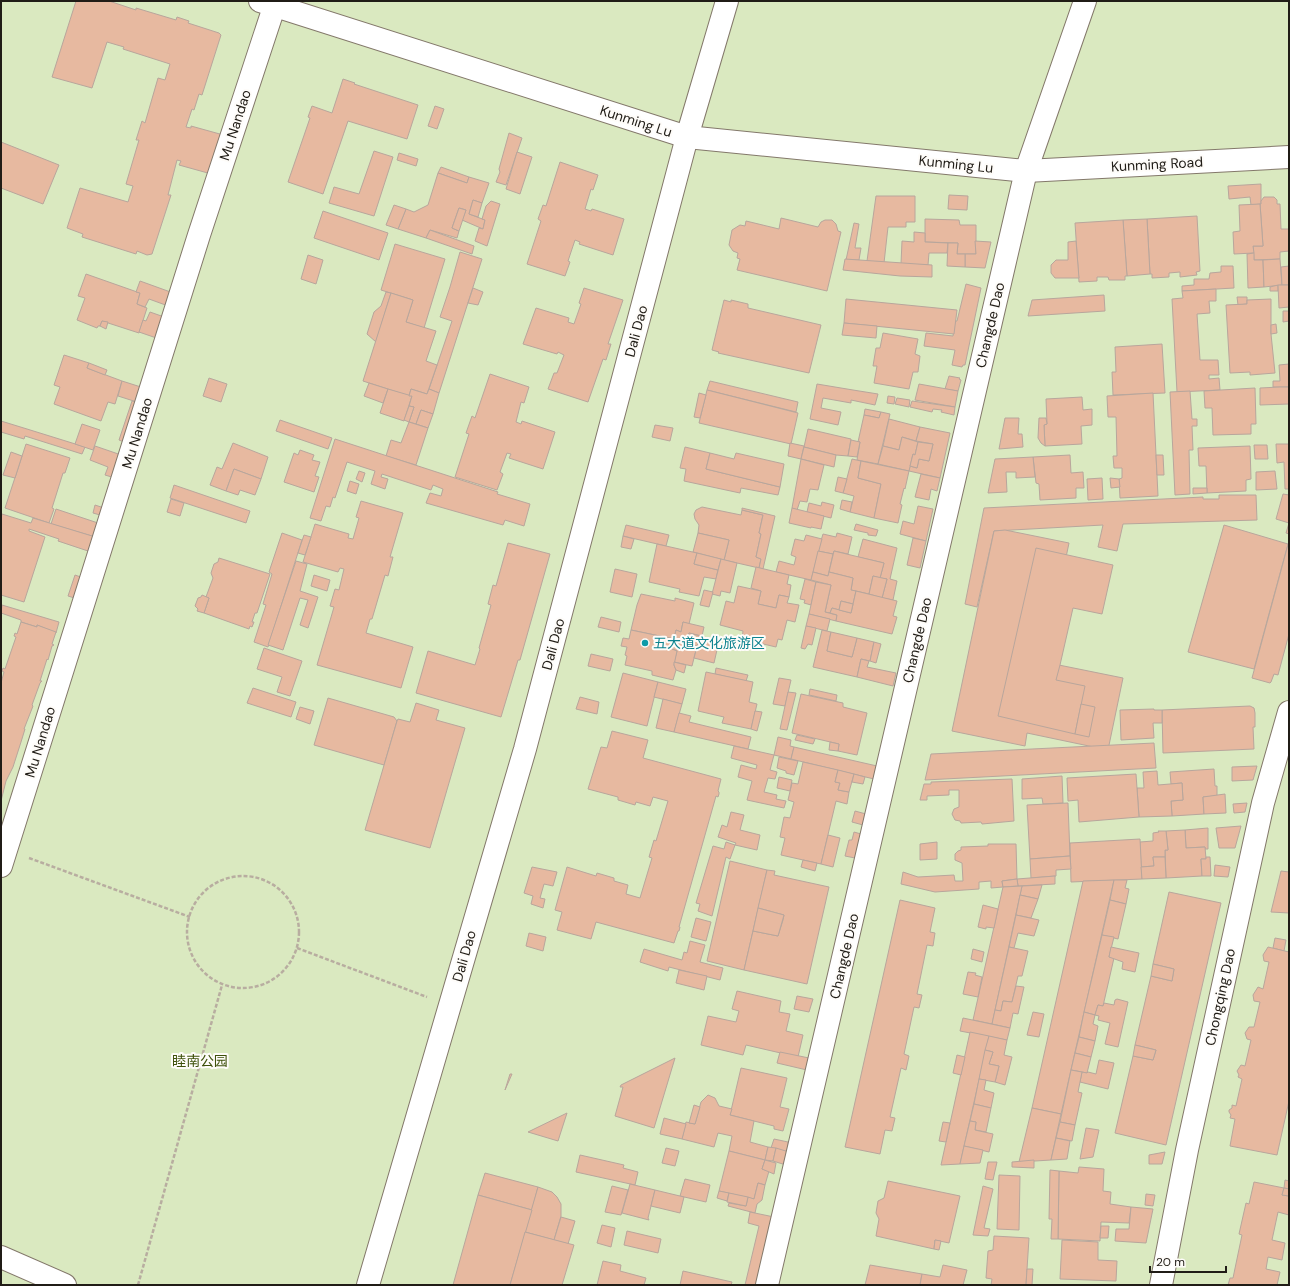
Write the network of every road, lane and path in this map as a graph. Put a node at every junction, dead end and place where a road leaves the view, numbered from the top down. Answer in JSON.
{"nodes":[{"id":1,"x":727,"y":1,"type":"edge"},
{"id":2,"x":1084,"y":1,"type":"edge"},
{"id":3,"x":270,"y":3,"type":"edge"},
{"id":4,"x":687,"y":137,"type":"junction"},
{"id":5,"x":1289,"y":157,"type":"edge"},
{"id":6,"x":1026,"y":171,"type":"junction"},
{"id":7,"x":1289,"y":712,"type":"edge"},
{"id":8,"x":4,"y":858,"type":"edge"},
{"id":9,"x":190,"y":917,"type":"junction"},
{"id":10,"x":297,"y":948,"type":"junction"},
{"id":11,"x":222,"y":985,"type":"junction"},
{"id":12,"x":450,"y":1006,"type":"junction"},
{"id":13,"x":1,"y":1257,"type":"edge"},
{"id":14,"x":65,"y":1285,"type":"edge"},
{"id":15,"x":138,"y":1285,"type":"edge"},
{"id":16,"x":368,"y":1285,"type":"edge"},
{"id":17,"x":767,"y":1285,"type":"edge"},
{"id":18,"x":1161,"y":1285,"type":"edge"}],
"edges":[{"from":1,"to":4,"type":"street","name":"Dali Dao"},
{"from":2,"to":6,"type":"street","name":"Changde Dao"},
{"from":3,"to":4,"type":"street","name":"Kunming Lu"},
{"from":3,"to":8,"type":"street","name":"Mu Nandao"},
{"from":4,"to":6,"type":"street","name":"Kunming Lu"},
{"from":4,"to":12,"type":"street","name":"Dali Dao"},
{"from":5,"to":6,"type":"street","name":"Kunming Road"},
{"from":6,"to":17,"type":"street","name":"Changde Dao"},
{"from":7,"to":18,"type":"street","name":"Chongqing Dao"},
{"from":8,"to":9,"type":"path"},
{"from":9,"to":10,"type":"path"},
{"from":9,"to":11,"type":"path"},
{"from":10,"to":11,"type":"path"},
{"from":10,"to":12,"type":"path"},
{"from":11,"to":15,"type":"path"},
{"from":12,"to":16,"type":"street","name":"Dali Dao"},
{"from":13,"to":14,"type":"street"}]}
